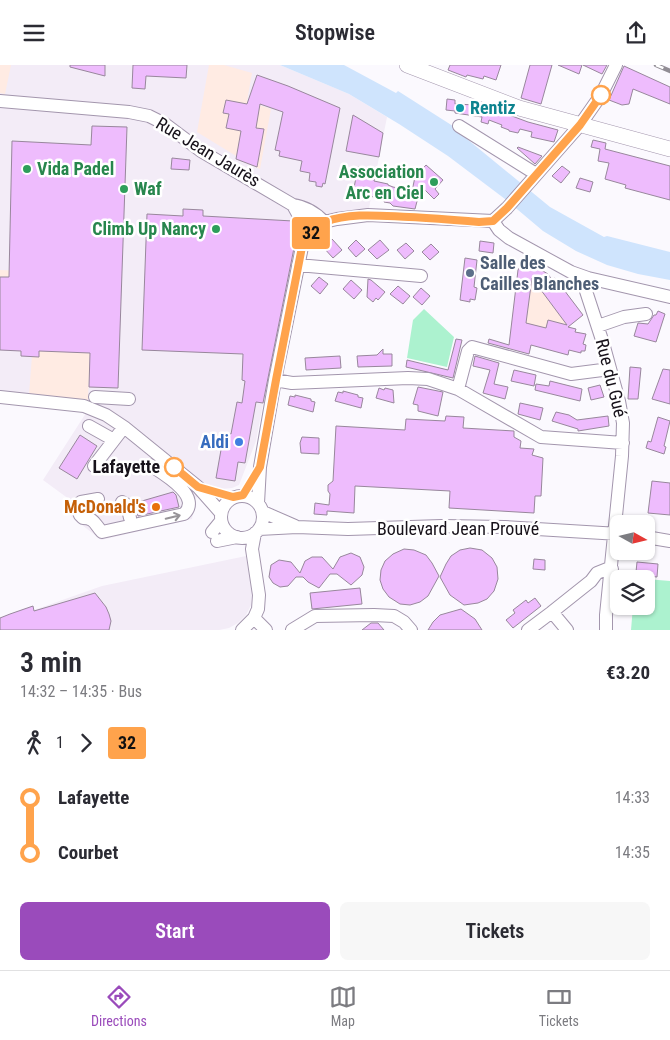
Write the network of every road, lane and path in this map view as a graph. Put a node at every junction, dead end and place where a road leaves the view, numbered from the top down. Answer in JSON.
{"nodes":[{"id":1,"x":407,"y":65,"type":"edge"},
{"id":2,"x":616,"y":65,"type":"edge"},
{"id":3,"x":0,"y":101,"type":"edge"},
{"id":4,"x":580,"y":125,"type":"junction"},
{"id":5,"x":460,"y":126,"type":"dead end"},
{"id":6,"x":670,"y":149,"type":"edge"},
{"id":7,"x":533,"y":178,"type":"junction"},
{"id":8,"x":293,"y":205,"type":"junction"},
{"id":9,"x":493,"y":221,"type":"junction"},
{"id":10,"x":324,"y":222,"type":"junction"},
{"id":11,"x":309,"y":234,"type":"junction"},
{"id":12,"x":298,"y":265,"type":"junction"},
{"id":13,"x":421,"y":275,"type":"dead end"},
{"id":14,"x":588,"y":278,"type":"junction"},
{"id":15,"x":670,"y":297,"type":"edge"},
{"id":16,"x":646,"y":314,"type":"dead end"},
{"id":17,"x":598,"y":326,"type":"junction"},
{"id":18,"x":610,"y":369,"type":"junction"},
{"id":19,"x":276,"y":380,"type":"junction"},
{"id":20,"x":458,"y":389,"type":"junction"},
{"id":21,"x":0,"y":397,"type":"edge"},
{"id":22,"x":95,"y":397,"type":"dead end"},
{"id":23,"x":129,"y":399,"type":"dead end"},
{"id":24,"x":90,"y":426,"type":"dead end"},
{"id":25,"x":124,"y":427,"type":"junction"},
{"id":26,"x":114,"y":440,"type":"junction"},
{"id":27,"x":623,"y":443,"type":"junction"},
{"id":28,"x":152,"y":462,"type":"junction"},
{"id":29,"x":94,"y":466,"type":"dead end"},
{"id":30,"x":260,"y":467,"type":"junction"},
{"id":31,"x":198,"y":487,"type":"junction"},
{"id":32,"x":238,"y":497,"type":"junction"},
{"id":33,"x":98,"y":499,"type":"dead end"},
{"id":34,"x":122,"y":502,"type":"dead end"},
{"id":35,"x":260,"y":507,"type":"junction"},
{"id":36,"x":618,"y":515,"type":"edge"},
{"id":37,"x":221,"y":517,"type":"junction"},
{"id":38,"x":130,"y":519,"type":"dead end"},
{"id":39,"x":297,"y":527,"type":"junction"},
{"id":40,"x":257,"y":531,"type":"junction"},
{"id":41,"x":610,"y":534,"type":"edge"},
{"id":42,"x":239,"y":537,"type":"junction"},
{"id":43,"x":655,"y":538,"type":"edge"},
{"id":44,"x":670,"y":541,"type":"edge"},
{"id":45,"x":252,"y":549,"type":"junction"},
{"id":46,"x":613,"y":560,"type":"edge"},
{"id":47,"x":612,"y":569,"type":"junction"},
{"id":48,"x":552,"y":612,"type":"junction"},
{"id":49,"x":254,"y":618,"type":"junction"},
{"id":50,"x":242,"y":630,"type":"edge"},
{"id":51,"x":266,"y":630,"type":"edge"},
{"id":52,"x":292,"y":630,"type":"edge"},
{"id":53,"x":411,"y":630,"type":"edge"},
{"id":54,"x":528,"y":630,"type":"edge"},
{"id":55,"x":567,"y":630,"type":"edge"},
{"id":56,"x":606,"y":630,"type":"edge"}],
"edges":[{"from":1,"to":4,"type":"main road"},
{"from":2,"to":4,"type":"street"},
{"from":3,"to":8,"type":"street","name":"Rue Jean Jaurès"},
{"from":4,"to":6,"type":"main road"},
{"from":4,"to":7,"type":"street"},
{"from":5,"to":7,"type":"street"},
{"from":7,"to":9,"type":"street"},
{"from":8,"to":10,"type":"street","name":"Rue Jean Jaurès"},
{"from":8,"to":11,"type":"street","name":"Rue Jean Jaurès"},
{"from":9,"to":10,"type":"street"},
{"from":9,"to":14,"type":"street"},
{"from":10,"to":11,"type":"street"},
{"from":11,"to":12,"type":"street"},
{"from":12,"to":13,"type":"street"},
{"from":12,"to":19,"type":"street"},
{"from":14,"to":15,"type":"street"},
{"from":14,"to":17,"type":"street","name":"Rue du Gué"},
{"from":16,"to":17,"type":"street"},
{"from":17,"to":18,"type":"street","name":"Rue du Gué"},
{"from":18,"to":20,"type":"street"},
{"from":18,"to":27,"type":"street","name":"Rue du Gué"},
{"from":19,"to":20,"type":"street"},
{"from":19,"to":30,"type":"street"},
{"from":20,"to":27,"type":"street"},
{"from":21,"to":25,"type":"street"},
{"from":22,"to":23,"type":"street"},
{"from":24,"to":26,"type":"street"},
{"from":25,"to":26,"type":"street"},
{"from":25,"to":28,"type":"street"},
{"from":26,"to":29,"type":"street"},
{"from":27,"to":36,"type":"street","name":"Rue du Gué"},
{"from":28,"to":31,"type":"street"},
{"from":33,"to":28,"type":"street","one_way":true},
{"from":30,"to":32,"type":"street"},
{"from":30,"to":35,"type":"street"},
{"from":31,"to":32,"type":"street"},
{"from":31,"to":37,"type":"street"},
{"from":32,"to":35,"type":"street"},
{"from":32,"to":37,"type":"street"},
{"from":34,"to":38,"type":"street"},
{"from":35,"to":39,"type":"street","name":"Boulevard Jean Prouvé"},
{"from":35,"to":40,"type":"street"},
{"from":37,"to":42,"type":"street"},
{"from":37,"to":42,"type":"street"},
{"from":39,"to":40,"type":"street","name":"Boulevard Jean Prouvé"},
{"from":39,"to":41,"type":"street","name":"Boulevard Jean Prouvé"},
{"from":40,"to":42,"type":"street"},
{"from":40,"to":45,"type":"street"},
{"from":42,"to":45,"type":"street"},
{"from":43,"to":44,"type":"street"},
{"from":45,"to":49,"type":"street"},
{"from":46,"to":47,"type":"street","name":"Rue du Gué"},
{"from":47,"to":48,"type":"street"},
{"from":47,"to":56,"type":"street","name":"Rue du Gué"},
{"from":48,"to":54,"type":"street"},
{"from":48,"to":55,"type":"street"},
{"from":49,"to":50,"type":"street"},
{"from":49,"to":51,"type":"street"},
{"from":52,"to":53,"type":"street"}]}
